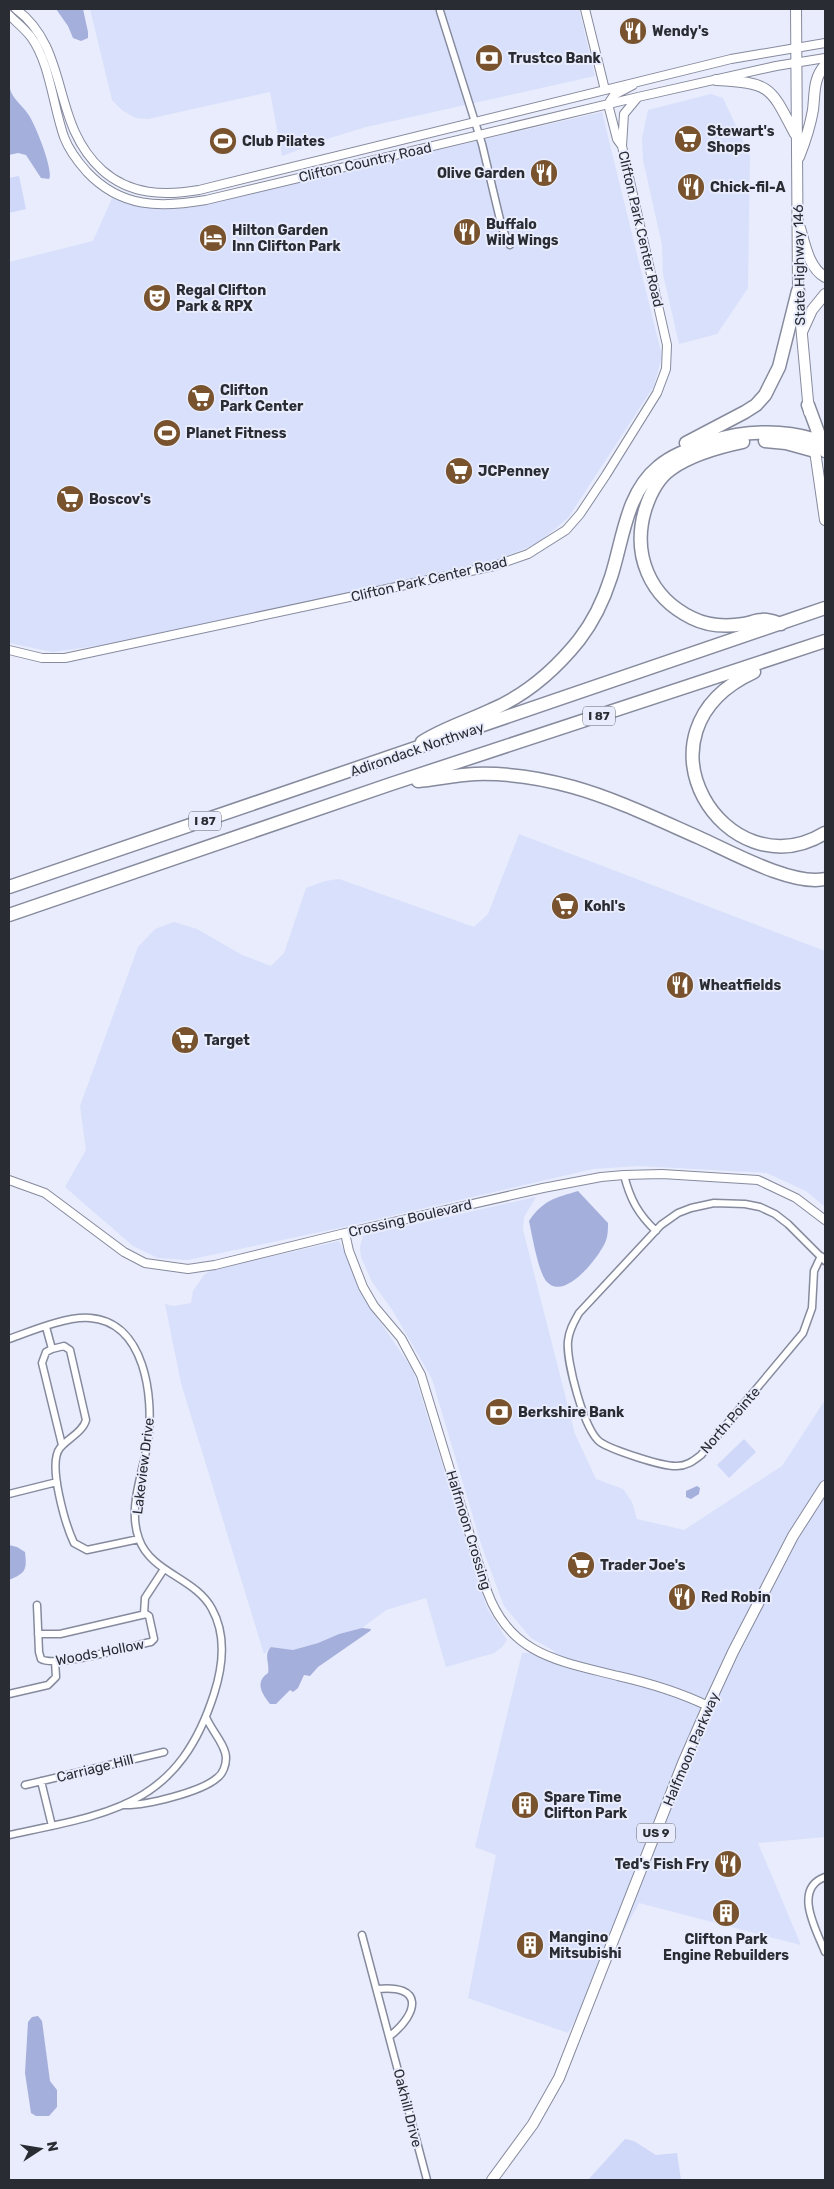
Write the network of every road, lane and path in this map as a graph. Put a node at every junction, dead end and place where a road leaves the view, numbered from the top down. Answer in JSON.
{"nodes":[{"id":1,"x":16,"y":9,"type":"edge"},
{"id":2,"x":585,"y":9,"type":"edge"},
{"id":3,"x":796,"y":9,"type":"edge"},
{"id":4,"x":440,"y":11,"type":"dead end"},
{"id":5,"x":9,"y":16,"type":"edge"},
{"id":6,"x":825,"y":43,"type":"edge"},
{"id":7,"x":796,"y":47,"type":"junction"},
{"id":8,"x":825,"y":58,"type":"edge"},
{"id":9,"x":797,"y":62,"type":"junction"},
{"id":10,"x":825,"y":65,"type":"edge"},
{"id":11,"x":716,"y":80,"type":"junction"},
{"id":12,"x":640,"y":81,"type":"junction"},
{"id":13,"x":605,"y":90,"type":"junction"},
{"id":14,"x":638,"y":97,"type":"junction"},
{"id":15,"x":608,"y":104,"type":"junction"},
{"id":16,"x":475,"y":122,"type":"junction"},
{"id":17,"x":479,"y":135,"type":"junction"},
{"id":18,"x":797,"y":137,"type":"junction"},
{"id":19,"x":622,"y":146,"type":"junction"},
{"id":20,"x":797,"y":163,"type":"junction"},
{"id":21,"x":798,"y":218,"type":"junction"},
{"id":22,"x":510,"y":245,"type":"dead end"},
{"id":23,"x":825,"y":277,"type":"edge"},
{"id":24,"x":798,"y":291,"type":"junction"},
{"id":25,"x":825,"y":294,"type":"edge"},
{"id":26,"x":801,"y":335,"type":"junction"},
{"id":27,"x":808,"y":405,"type":"joint"},
{"id":28,"x":818,"y":447,"type":"edge"},
{"id":29,"x":658,"y":467,"type":"junction"},
{"id":30,"x":825,"y":520,"type":"edge"},
{"id":31,"x":822,"y":610,"type":"edge"},
{"id":32,"x":781,"y":624,"type":"junction"},
{"id":33,"x":824,"y":641,"type":"edge"},
{"id":34,"x":808,"y":647,"type":"junction"},
{"id":35,"x":9,"y":650,"type":"edge"},
{"id":36,"x":402,"y":755,"type":"junction"},
{"id":37,"x":391,"y":784,"type":"junction"},
{"id":38,"x":825,"y":833,"type":"edge"},
{"id":39,"x":825,"y":879,"type":"edge"},
{"id":40,"x":9,"y":887,"type":"edge"},
{"id":41,"x":9,"y":915,"type":"edge"},
{"id":42,"x":624,"y":1175,"type":"junction"},
{"id":43,"x":9,"y":1180,"type":"edge"},
{"id":44,"x":825,"y":1220,"type":"edge"},
{"id":45,"x":656,"y":1231,"type":"junction"},
{"id":46,"x":346,"y":1233,"type":"junction"},
{"id":47,"x":823,"y":1258,"type":"edge"},
{"id":48,"x":46,"y":1327,"type":"junction"},
{"id":49,"x":9,"y":1339,"type":"edge"},
{"id":50,"x":52,"y":1348,"type":"junction"},
{"id":51,"x":62,"y":1445,"type":"junction"},
{"id":52,"x":57,"y":1482,"type":"junction"},
{"id":53,"x":825,"y":1486,"type":"edge"},
{"id":54,"x":9,"y":1494,"type":"edge"},
{"id":55,"x":139,"y":1539,"type":"junction"},
{"id":56,"x":164,"y":1569,"type":"junction"},
{"id":57,"x":37,"y":1605,"type":"dead end"},
{"id":58,"x":144,"y":1614,"type":"junction"},
{"id":59,"x":38,"y":1634,"type":"junction"},
{"id":60,"x":56,"y":1662,"type":"junction"},
{"id":61,"x":9,"y":1694,"type":"edge"},
{"id":62,"x":708,"y":1706,"type":"junction"},
{"id":63,"x":206,"y":1717,"type":"junction"},
{"id":64,"x":164,"y":1752,"type":"dead end"},
{"id":65,"x":41,"y":1782,"type":"junction"},
{"id":66,"x":25,"y":1785,"type":"dead end"},
{"id":67,"x":121,"y":1805,"type":"junction"},
{"id":68,"x":52,"y":1826,"type":"junction"},
{"id":69,"x":9,"y":1835,"type":"edge"},
{"id":70,"x":825,"y":1877,"type":"edge"},
{"id":71,"x":362,"y":1934,"type":"dead end"},
{"id":72,"x":825,"y":1952,"type":"edge"},
{"id":73,"x":377,"y":1989,"type":"junction"},
{"id":74,"x":390,"y":2036,"type":"junction"},
{"id":75,"x":427,"y":2180,"type":"edge"},
{"id":76,"x":492,"y":2180,"type":"edge"}],
"edges":[{"from":1,"to":16,"type":"street","name":"Clifton Country Road"},
{"from":2,"to":13,"type":"street"},
{"from":3,"to":7,"type":"main road","name":"State Highway 146"},
{"from":4,"to":16,"type":"street"},
{"from":5,"to":17,"type":"street","name":"Clifton Country Road"},
{"from":6,"to":7,"type":"street","name":"Clifton Country Road"},
{"from":7,"to":9,"type":"main road","name":"State Highway 146"},
{"from":7,"to":12,"type":"street","name":"Clifton Country Road"},
{"from":8,"to":9,"type":"street","name":"Clifton Country Road"},
{"from":9,"to":11,"type":"street","name":"Clifton Country Road"},
{"from":9,"to":18,"type":"main road","name":"State Highway 146"},
{"from":10,"to":20,"type":"main road"},
{"from":11,"to":14,"type":"street","name":"Clifton Country Road"},
{"from":11,"to":18,"type":"main road"},
{"from":12,"to":13,"type":"street","name":"Clifton Country Road"},
{"from":12,"to":15,"type":"street"},
{"from":13,"to":16,"type":"street","name":"Clifton Country Road"},
{"from":14,"to":15,"type":"street","name":"Clifton Country Road"},
{"from":14,"to":19,"type":"street"},
{"from":15,"to":17,"type":"street","name":"Clifton Country Road"},
{"from":15,"to":19,"type":"street","name":"Clifton Park Center Road"},
{"from":16,"to":17,"type":"street"},
{"from":17,"to":22,"type":"street"},
{"from":18,"to":20,"type":"main road","name":"State Highway 146"},
{"from":19,"to":35,"type":"street","name":"Clifton Park Center Road"},
{"from":20,"to":21,"type":"main road","name":"State Highway 146"},
{"from":21,"to":23,"type":"main road"},
{"from":21,"to":24,"type":"main road","name":"State Highway 146"},
{"from":24,"to":26,"type":"main road","name":"State Highway 146"},
{"from":24,"to":29,"type":"highway"},
{"from":25,"to":26,"type":"main road"},
{"from":26,"to":27,"type":"main road","name":"State Highway 146"},
{"from":27,"to":28,"type":"highway"},
{"from":28,"to":29,"type":"highway"},
{"from":28,"to":30,"type":"main road"},
{"from":28,"to":32,"type":"highway"},
{"from":29,"to":36,"type":"highway"},
{"from":31,"to":32,"type":"highway","name":"Adirondack Northway","number":"I 87"},
{"from":32,"to":36,"type":"highway","name":"Adirondack Northway","number":"I 87"},
{"from":33,"to":34,"type":"highway","name":"Adirondack Northway","number":"I 87"},
{"from":34,"to":37,"type":"highway","name":"Adirondack Northway","number":"I 87"},
{"from":34,"to":38,"type":"highway"},
{"from":36,"to":40,"type":"highway","name":"Adirondack Northway","number":"I 87"},
{"from":37,"to":39,"type":"highway"},
{"from":37,"to":41,"type":"highway","name":"Adirondack Northway","number":"I 87"},
{"from":42,"to":44,"type":"street","name":"Crossing Boulevard"},
{"from":42,"to":45,"type":"street"},
{"from":42,"to":46,"type":"street","name":"Crossing Boulevard"},
{"from":43,"to":46,"type":"street","name":"Crossing Boulevard"},
{"from":45,"to":47,"type":"street","name":"North Pointe"},
{"from":45,"to":47,"type":"street","name":"North Pointe"},
{"from":46,"to":62,"type":"street","name":"Halfmoon Crossing"},
{"from":48,"to":49,"type":"street","name":"Lakeview Drive"},
{"from":48,"to":50,"type":"street"},
{"from":48,"to":55,"type":"street","name":"Lakeview Drive"},
{"from":50,"to":51,"type":"street"},
{"from":50,"to":51,"type":"street"},
{"from":51,"to":52,"type":"street"},
{"from":52,"to":54,"type":"street"},
{"from":52,"to":55,"type":"street"},
{"from":53,"to":62,"type":"main road","name":"Halfmoon Parkway","number":"US 9"},
{"from":55,"to":56,"type":"street","name":"Lakeview Drive"},
{"from":56,"to":58,"type":"street"},
{"from":56,"to":63,"type":"street","name":"Lakeview Drive"},
{"from":57,"to":59,"type":"street","name":"Woods Hollow"},
{"from":58,"to":59,"type":"street","name":"Woods Hollow"},
{"from":58,"to":60,"type":"street","name":"Woods Hollow"},
{"from":59,"to":60,"type":"street","name":"Woods Hollow"},
{"from":60,"to":61,"type":"street"},
{"from":62,"to":76,"type":"main road","name":"Halfmoon Parkway","number":"US 9"},
{"from":63,"to":67,"type":"street","name":"Lakeview Drive"},
{"from":63,"to":67,"type":"street"},
{"from":64,"to":65,"type":"street","name":"Carriage Hill"},
{"from":65,"to":66,"type":"street"},
{"from":65,"to":68,"type":"street","name":"Carriage Hill"},
{"from":67,"to":68,"type":"street","name":"Lakeview Drive"},
{"from":68,"to":69,"type":"street","name":"Lakeview Drive"},
{"from":70,"to":72,"type":"street"},
{"from":71,"to":73,"type":"street","name":"Oakhill Drive"},
{"from":73,"to":74,"type":"street","name":"Oakhill Drive"},
{"from":73,"to":74,"type":"street"},
{"from":74,"to":75,"type":"street","name":"Oakhill Drive"}]}
